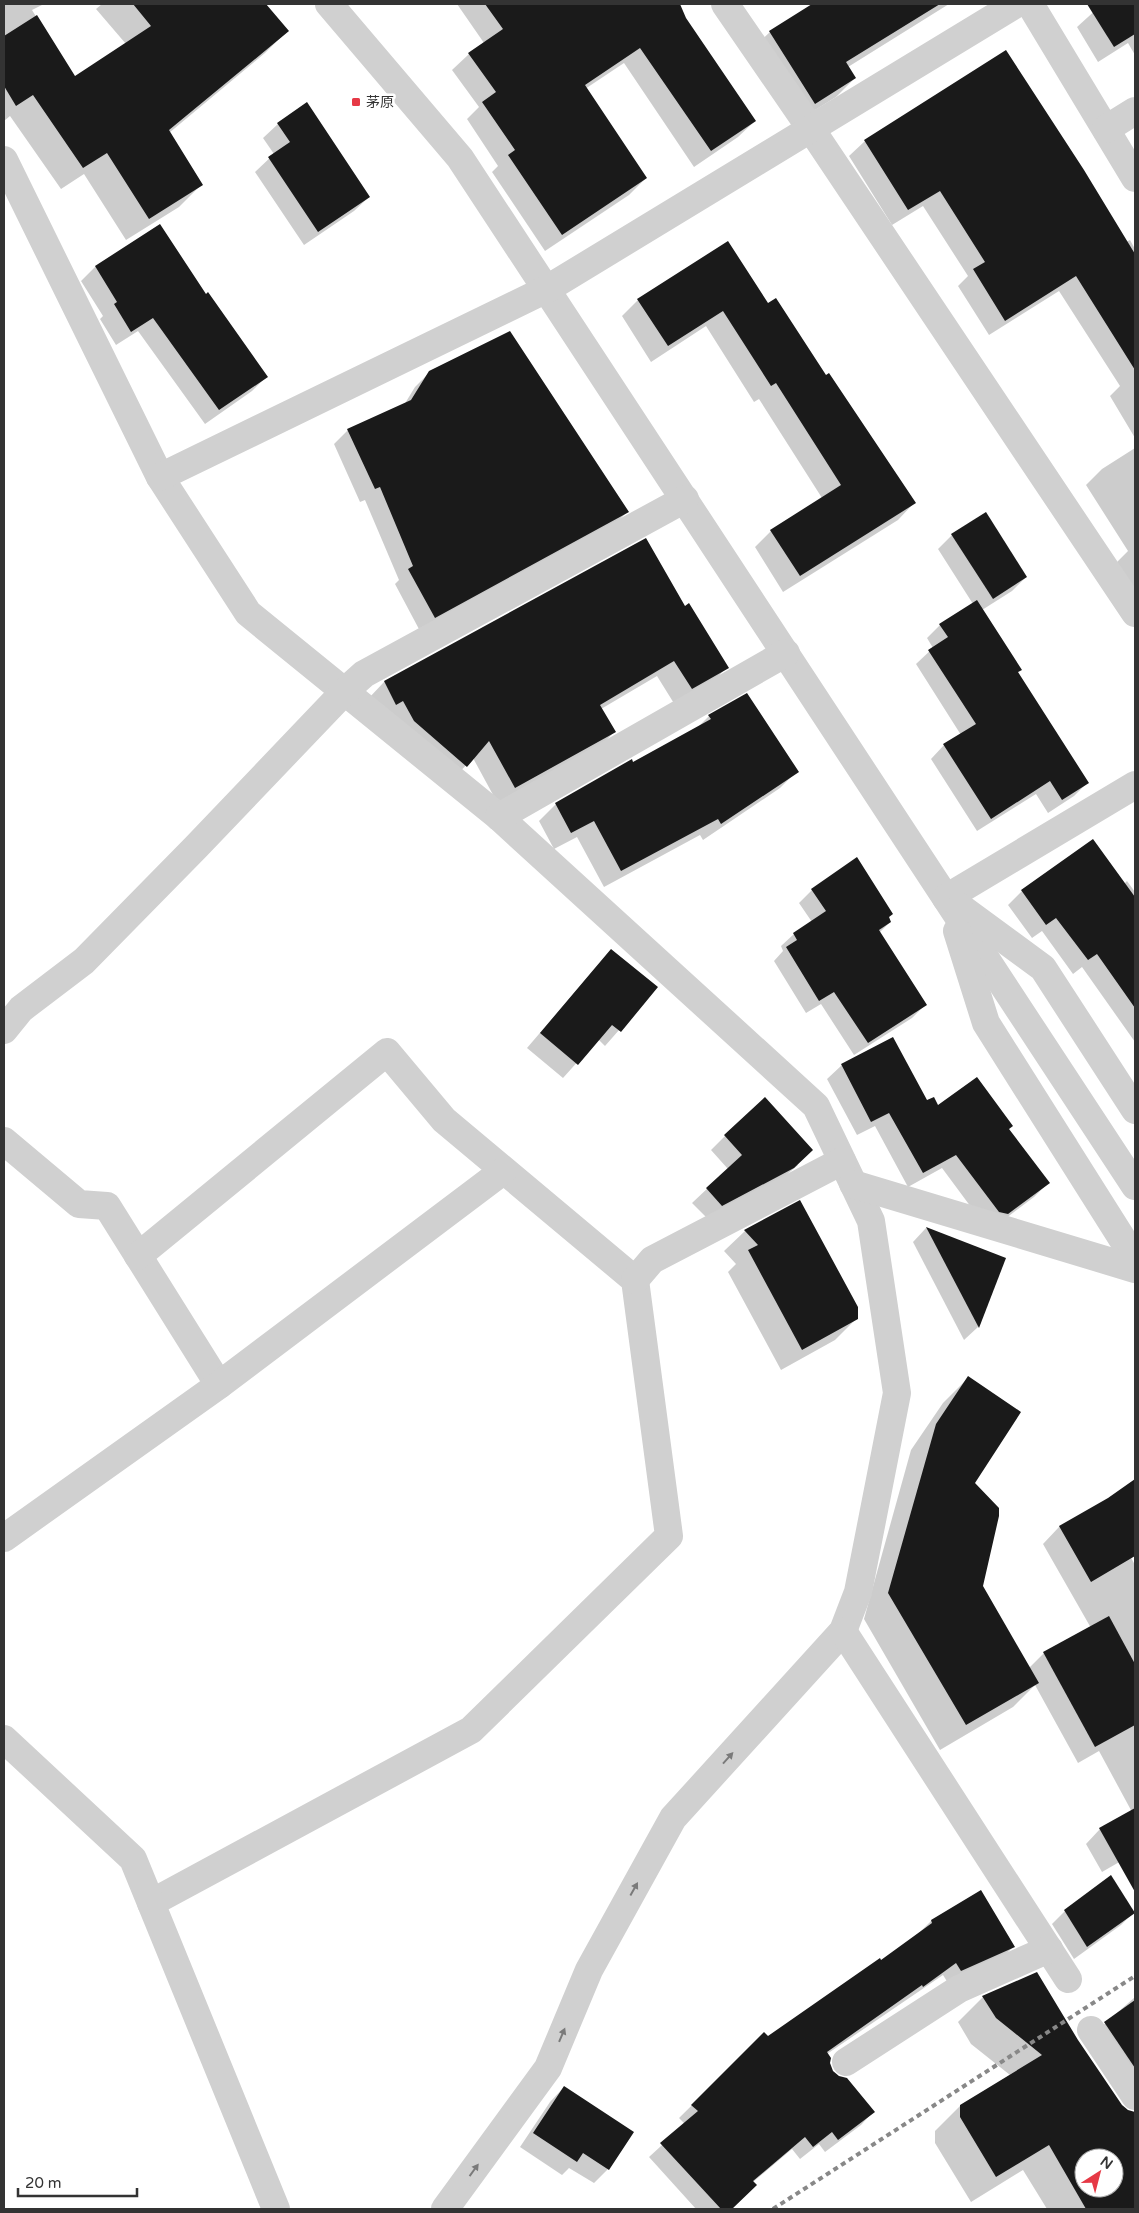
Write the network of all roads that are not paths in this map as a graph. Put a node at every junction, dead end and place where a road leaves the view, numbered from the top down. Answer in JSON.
{"nodes":[{"id":1,"x":328,"y":4,"type":"edge"},
{"id":2,"x":725,"y":4,"type":"edge"},
{"id":3,"x":1016,"y":4,"type":"edge"},
{"id":4,"x":1030,"y":4,"type":"edge"},
{"id":5,"x":1135,"y":110,"type":"edge"},
{"id":6,"x":811,"y":129,"type":"junction"},
{"id":7,"x":1106,"y":129,"type":"junction"},
{"id":8,"x":4,"y":160,"type":"edge"},
{"id":9,"x":1135,"y":178,"type":"edge"},
{"id":10,"x":548,"y":289,"type":"junction"},
{"id":11,"x":160,"y":477,"type":"junction"},
{"id":12,"x":685,"y":499,"type":"junction"},
{"id":13,"x":1135,"y":613,"type":"edge"},
{"id":14,"x":786,"y":652,"type":"junction"},
{"id":15,"x":345,"y":691,"type":"junction"},
{"id":16,"x":1135,"y":785,"type":"edge"},
{"id":17,"x":499,"y":816,"type":"junction"},
{"id":18,"x":946,"y":898,"type":"junction"},
{"id":19,"x":4,"y":1030,"type":"edge"},
{"id":20,"x":1135,"y":1110,"type":"edge"},
{"id":21,"x":4,"y":1141,"type":"edge"},
{"id":22,"x":503,"y":1171,"type":"junction"},
{"id":23,"x":848,"y":1172,"type":"junction"},
{"id":24,"x":1135,"y":1186,"type":"edge"},
{"id":25,"x":138,"y":1256,"type":"junction"},
{"id":26,"x":1135,"y":1259,"type":"edge"},
{"id":27,"x":1135,"y":1269,"type":"edge"},
{"id":28,"x":635,"y":1280,"type":"junction"},
{"id":29,"x":219,"y":1385,"type":"junction"},
{"id":30,"x":4,"y":1538,"type":"edge"},
{"id":31,"x":843,"y":1631,"type":"junction"},
{"id":32,"x":4,"y":1739,"type":"edge"},
{"id":33,"x":151,"y":1902,"type":"junction"},
{"id":34,"x":1049,"y":1949,"type":"junction"},
{"id":35,"x":1068,"y":1979,"type":"dead end"},
{"id":36,"x":1091,"y":2030,"type":"dead end"},
{"id":37,"x":846,"y":2062,"type":"dead end"},
{"id":38,"x":1135,"y":2096,"type":"edge"},
{"id":39,"x":276,"y":2209,"type":"edge"},
{"id":40,"x":445,"y":2209,"type":"edge"}],
"edges":[{"from":1,"to":10,"type":"street"},
{"from":2,"to":6,"type":"street"},
{"from":3,"to":6,"type":"street"},
{"from":4,"to":7,"type":"street"},
{"from":5,"to":7,"type":"street"},
{"from":6,"to":10,"type":"street"},
{"from":6,"to":13,"type":"street"},
{"from":7,"to":9,"type":"street"},
{"from":8,"to":11,"type":"street"},
{"from":10,"to":11,"type":"street"},
{"from":10,"to":12,"type":"street"},
{"from":11,"to":15,"type":"street"},
{"from":12,"to":14,"type":"street"},
{"from":12,"to":15,"type":"street"},
{"from":14,"to":17,"type":"street"},
{"from":14,"to":18,"type":"street"},
{"from":15,"to":17,"type":"street"},
{"from":15,"to":19,"type":"street"},
{"from":16,"to":18,"type":"street"},
{"from":17,"to":23,"type":"street"},
{"from":18,"to":20,"type":"street"},
{"from":18,"to":24,"type":"street"},
{"from":18,"to":26,"type":"street"},
{"from":21,"to":25,"type":"street"},
{"from":22,"to":25,"type":"street"},
{"from":22,"to":28,"type":"street"},
{"from":22,"to":29,"type":"street"},
{"from":23,"to":27,"type":"street"},
{"from":23,"to":28,"type":"street"},
{"from":23,"to":31,"type":"street"},
{"from":25,"to":29,"type":"street"},
{"from":28,"to":33,"type":"street"},
{"from":29,"to":30,"type":"street"},
{"from":31,"to":34,"type":"street"},
{"from":40,"to":31,"type":"street","one_way":true},
{"from":32,"to":33,"type":"street"},
{"from":33,"to":39,"type":"street"},
{"from":34,"to":35,"type":"street"},
{"from":34,"to":37,"type":"street"},
{"from":36,"to":38,"type":"street"}]}
